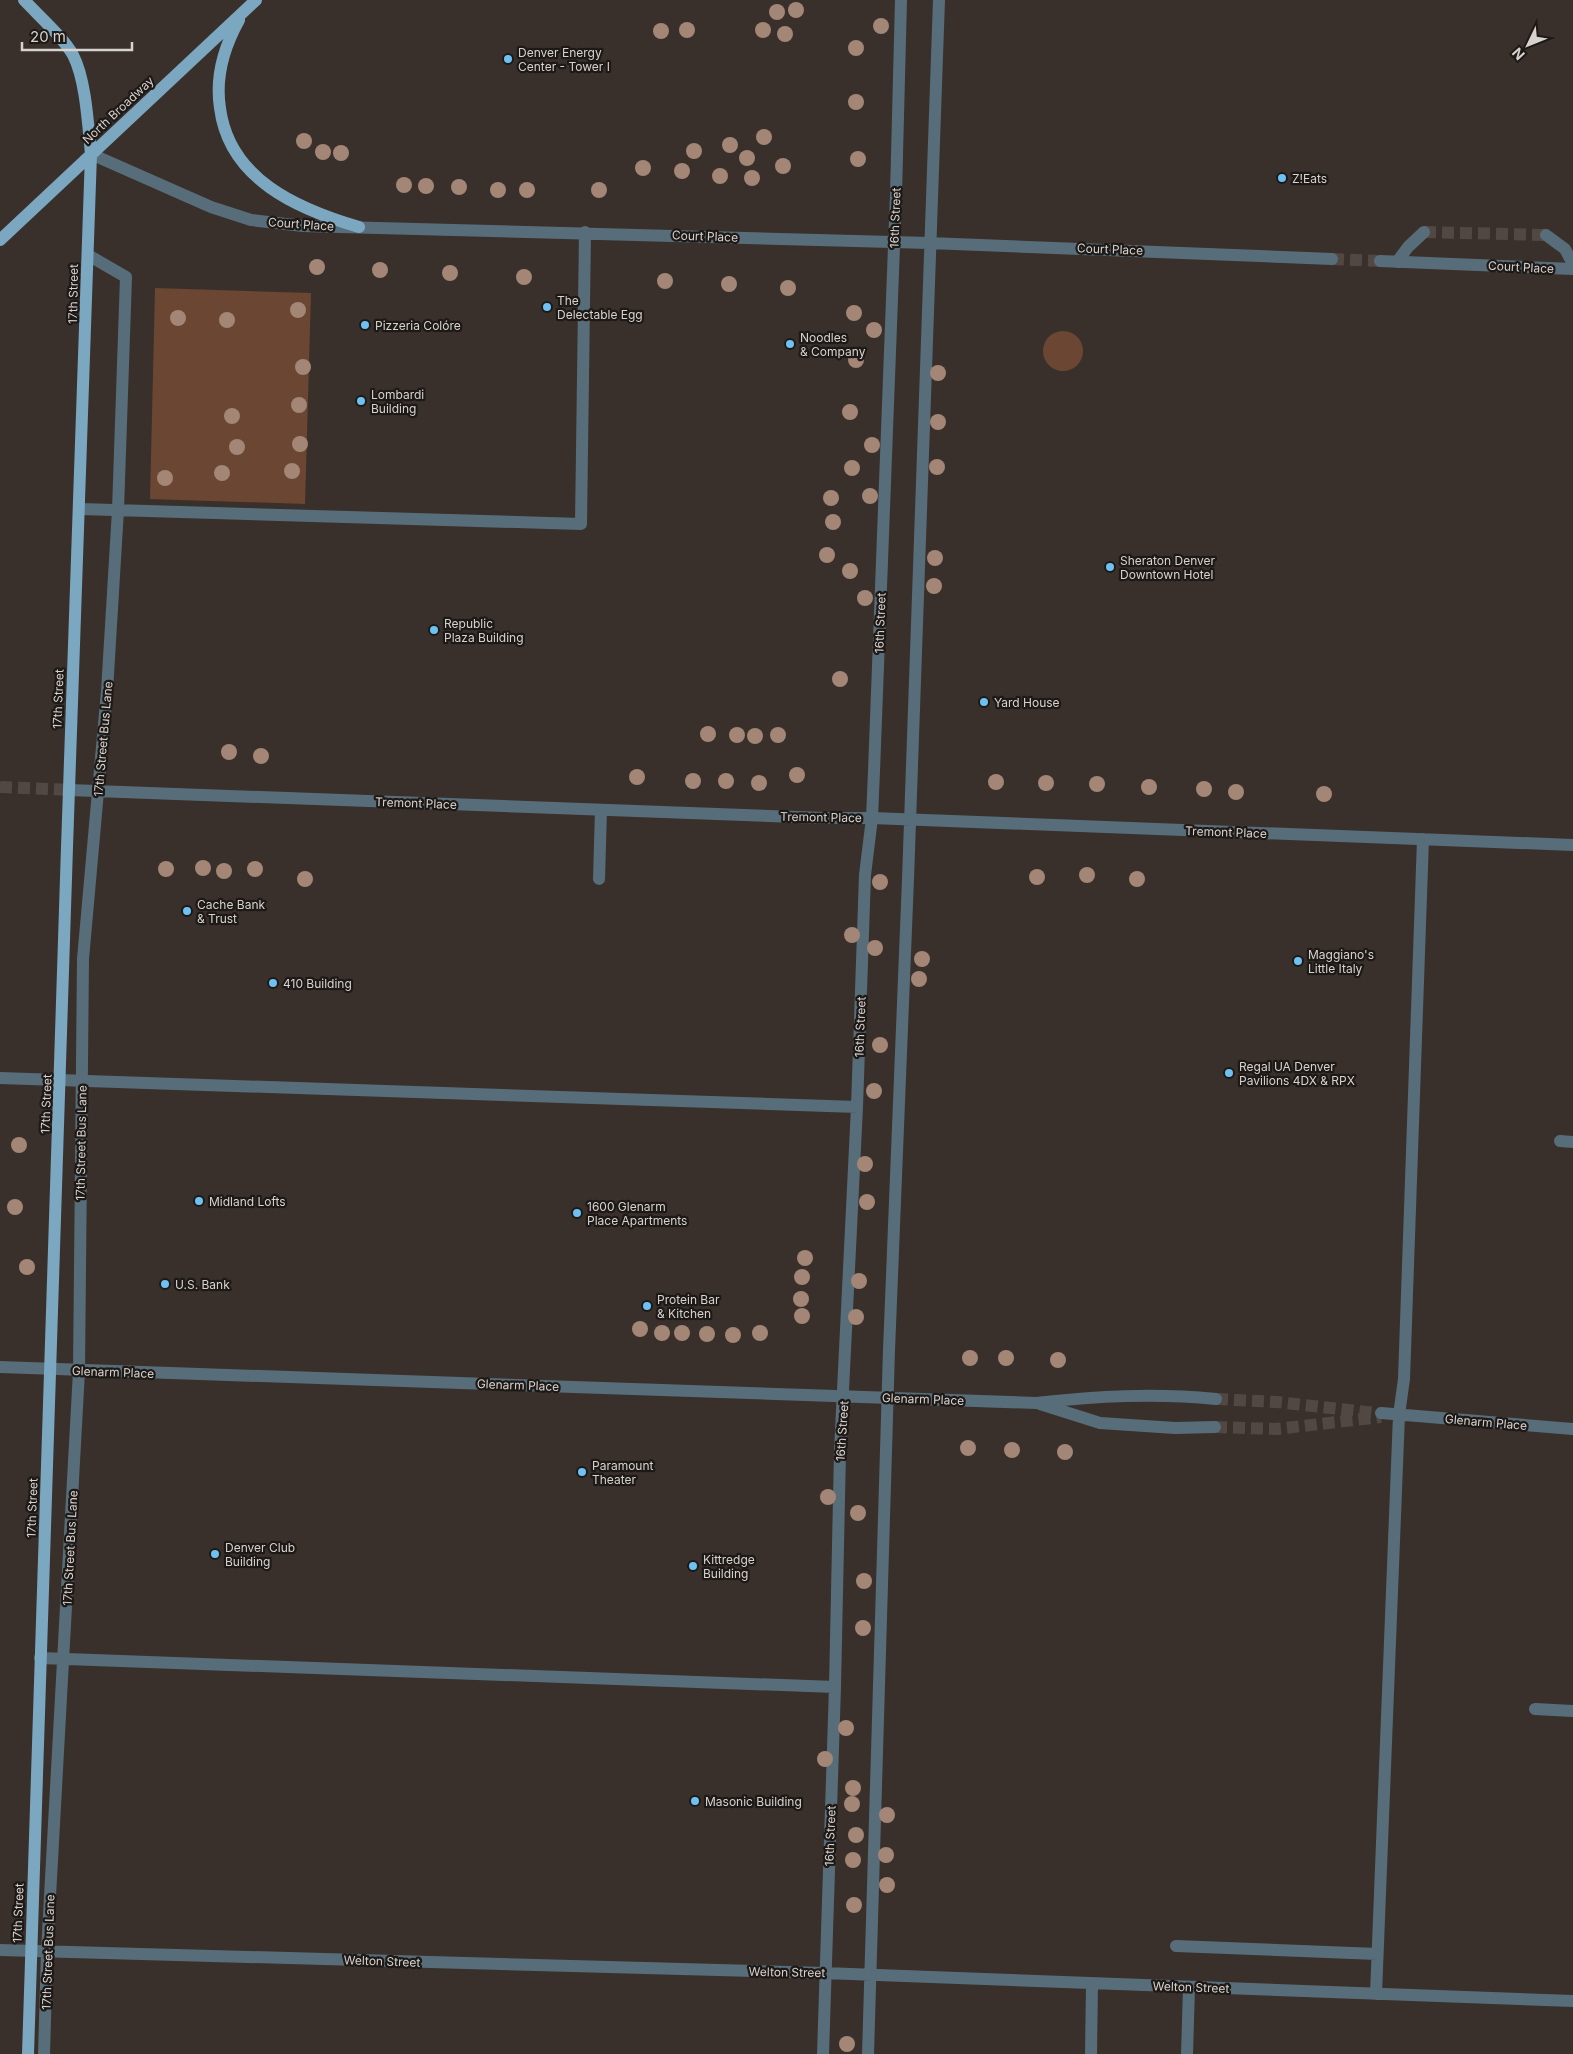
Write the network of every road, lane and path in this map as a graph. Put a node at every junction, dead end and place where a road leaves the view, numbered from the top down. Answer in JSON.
{"nodes":[{"id":1,"x":24,"y":0,"type":"edge"},
{"id":2,"x":256,"y":0,"type":"edge"},
{"id":3,"x":901,"y":0,"type":"edge"},
{"id":4,"x":939,"y":0,"type":"edge"},
{"id":5,"x":243,"y":12,"type":"junction"},
{"id":6,"x":92,"y":154,"type":"junction"},
{"id":7,"x":359,"y":227,"type":"junction"},
{"id":8,"x":584,"y":232,"type":"junction"},
{"id":9,"x":1424,"y":232,"type":"dead end"},
{"id":10,"x":1546,"y":236,"type":"tunnel mouth"},
{"id":11,"x":0,"y":240,"type":"edge"},
{"id":12,"x":894,"y":242,"type":"junction"},
{"id":13,"x":929,"y":243,"type":"junction"},
{"id":14,"x":88,"y":255,"type":"junction"},
{"id":15,"x":1332,"y":259,"type":"tunnel mouth"},
{"id":16,"x":1380,"y":261,"type":"tunnel mouth"},
{"id":17,"x":1397,"y":262,"type":"junction"},
{"id":18,"x":1573,"y":264,"type":"edge"},
{"id":19,"x":1573,"y":270,"type":"edge"},
{"id":20,"x":80,"y":509,"type":"junction"},
{"id":21,"x":118,"y":510,"type":"junction"},
{"id":22,"x":69,"y":790,"type":"junction"},
{"id":23,"x":98,"y":791,"type":"junction"},
{"id":24,"x":601,"y":810,"type":"junction"},
{"id":25,"x":872,"y":818,"type":"junction"},
{"id":26,"x":910,"y":821,"type":"junction"},
{"id":27,"x":1423,"y":839,"type":"junction"},
{"id":28,"x":1573,"y":845,"type":"edge"},
{"id":29,"x":599,"y":879,"type":"dead end"},
{"id":30,"x":0,"y":1078,"type":"edge"},
{"id":31,"x":60,"y":1079,"type":"junction"},
{"id":32,"x":82,"y":1081,"type":"junction"},
{"id":33,"x":857,"y":1107,"type":"junction"},
{"id":34,"x":1560,"y":1141,"type":"dead end"},
{"id":35,"x":1573,"y":1142,"type":"edge"},
{"id":36,"x":0,"y":1367,"type":"edge"},
{"id":37,"x":51,"y":1370,"type":"junction"},
{"id":38,"x":79,"y":1371,"type":"junction"},
{"id":39,"x":844,"y":1397,"type":"junction"},
{"id":40,"x":887,"y":1398,"type":"junction"},
{"id":41,"x":1216,"y":1399,"type":"tunnel mouth"},
{"id":42,"x":1036,"y":1403,"type":"junction"},
{"id":43,"x":1381,"y":1415,"type":"tunnel mouth"},
{"id":44,"x":1400,"y":1415,"type":"junction"},
{"id":45,"x":1215,"y":1427,"type":"tunnel mouth"},
{"id":46,"x":1573,"y":1429,"type":"edge"},
{"id":47,"x":40,"y":1658,"type":"junction"},
{"id":48,"x":64,"y":1659,"type":"junction"},
{"id":49,"x":835,"y":1686,"type":"junction"},
{"id":50,"x":1535,"y":1709,"type":"dead end"},
{"id":51,"x":1573,"y":1710,"type":"edge"},
{"id":52,"x":1176,"y":1946,"type":"dead end"},
{"id":53,"x":0,"y":1950,"type":"edge"},
{"id":54,"x":30,"y":1951,"type":"junction"},
{"id":55,"x":47,"y":1951,"type":"junction"},
{"id":56,"x":1377,"y":1954,"type":"junction"},
{"id":57,"x":824,"y":1973,"type":"junction"},
{"id":58,"x":871,"y":1976,"type":"junction"},
{"id":59,"x":1092,"y":1984,"type":"junction"},
{"id":60,"x":1189,"y":1987,"type":"junction"},
{"id":61,"x":1376,"y":1994,"type":"junction"},
{"id":62,"x":1573,"y":2001,"type":"edge"},
{"id":63,"x":28,"y":2054,"type":"edge"},
{"id":64,"x":44,"y":2054,"type":"edge"},
{"id":65,"x":822,"y":2054,"type":"edge"},
{"id":66,"x":868,"y":2054,"type":"edge"},
{"id":67,"x":1091,"y":2054,"type":"edge"},
{"id":68,"x":1186,"y":2054,"type":"edge"}],
"edges":[{"from":1,"to":6,"type":"main road","name":"17th Street"},
{"from":2,"to":5,"type":"main road","name":"North Broadway"},
{"from":3,"to":12,"type":"street","name":"16th Street"},
{"from":4,"to":13,"type":"street"},
{"from":5,"to":6,"type":"main road","name":"North Broadway"},
{"from":5,"to":7,"type":"main road"},
{"from":6,"to":7,"type":"street","name":"Court Place"},
{"from":6,"to":11,"type":"main road","name":"North Broadway"},
{"from":6,"to":14,"type":"main road","name":"17th Street"},
{"from":7,"to":8,"type":"street","name":"Court Place"},
{"from":8,"to":12,"type":"street","name":"Court Place"},
{"from":8,"to":21,"type":"street"},
{"from":9,"to":17,"type":"street"},
{"from":10,"to":18,"type":"street"},
{"from":12,"to":13,"type":"street","name":"Court Place"},
{"from":12,"to":25,"type":"street","name":"16th Street"},
{"from":13,"to":15,"type":"street","name":"Court Place"},
{"from":13,"to":26,"type":"street"},
{"from":14,"to":20,"type":"main road","name":"17th Street"},
{"from":14,"to":21,"type":"street","name":"17th Street Bus Lane"},
{"from":16,"to":17,"type":"street","name":"Court Place"},
{"from":17,"to":19,"type":"street","name":"Court Place"},
{"from":20,"to":21,"type":"street"},
{"from":20,"to":22,"type":"main road","name":"17th Street"},
{"from":21,"to":23,"type":"street","name":"17th Street Bus Lane"},
{"from":22,"to":23,"type":"street","name":"Tremont Place"},
{"from":22,"to":31,"type":"main road","name":"17th Street"},
{"from":23,"to":24,"type":"street","name":"Tremont Place"},
{"from":23,"to":32,"type":"street","name":"17th Street Bus Lane"},
{"from":24,"to":25,"type":"street","name":"Tremont Place"},
{"from":24,"to":29,"type":"street"},
{"from":25,"to":26,"type":"street","name":"Tremont Place"},
{"from":25,"to":33,"type":"street","name":"16th Street"},
{"from":26,"to":27,"type":"street","name":"Tremont Place"},
{"from":26,"to":40,"type":"street"},
{"from":27,"to":28,"type":"street","name":"Tremont Place"},
{"from":27,"to":44,"type":"street"},
{"from":30,"to":31,"type":"street"},
{"from":31,"to":32,"type":"street"},
{"from":31,"to":37,"type":"main road","name":"17th Street"},
{"from":32,"to":33,"type":"street"},
{"from":32,"to":38,"type":"street","name":"17th Street Bus Lane"},
{"from":33,"to":39,"type":"street","name":"16th Street"},
{"from":34,"to":35,"type":"street"},
{"from":36,"to":37,"type":"street","name":"Glenarm Place"},
{"from":37,"to":38,"type":"street","name":"Glenarm Place"},
{"from":37,"to":47,"type":"main road","name":"17th Street"},
{"from":38,"to":39,"type":"street","name":"Glenarm Place"},
{"from":38,"to":48,"type":"street","name":"17th Street Bus Lane"},
{"from":39,"to":40,"type":"street","name":"Glenarm Place"},
{"from":39,"to":49,"type":"street","name":"16th Street"},
{"from":40,"to":42,"type":"street","name":"Glenarm Place"},
{"from":40,"to":58,"type":"street"},
{"from":41,"to":42,"type":"street","name":"Glenarm Place"},
{"from":42,"to":45,"type":"street","name":"Glenarm Place"},
{"from":43,"to":44,"type":"street","name":"Glenarm Place"},
{"from":44,"to":46,"type":"street","name":"Glenarm Place"},
{"from":44,"to":56,"type":"street"},
{"from":47,"to":48,"type":"street"},
{"from":47,"to":54,"type":"main road","name":"17th Street"},
{"from":48,"to":49,"type":"street"},
{"from":48,"to":55,"type":"street","name":"17th Street Bus Lane"},
{"from":49,"to":57,"type":"street","name":"16th Street"},
{"from":50,"to":51,"type":"street"},
{"from":52,"to":56,"type":"street"},
{"from":53,"to":54,"type":"street","name":"Welton Street"},
{"from":54,"to":55,"type":"street","name":"Welton Street"},
{"from":54,"to":63,"type":"main road","name":"17th Street"},
{"from":55,"to":57,"type":"street","name":"Welton Street"},
{"from":55,"to":64,"type":"street","name":"17th Street Bus Lane"},
{"from":56,"to":61,"type":"street"},
{"from":57,"to":58,"type":"street","name":"Welton Street"},
{"from":57,"to":65,"type":"street","name":"16th Street"},
{"from":58,"to":59,"type":"street","name":"Welton Street"},
{"from":58,"to":66,"type":"street"},
{"from":59,"to":60,"type":"street","name":"Welton Street"},
{"from":59,"to":67,"type":"street"},
{"from":60,"to":61,"type":"street","name":"Welton Street"},
{"from":60,"to":68,"type":"street"},
{"from":61,"to":62,"type":"street","name":"Welton Street"}]}
